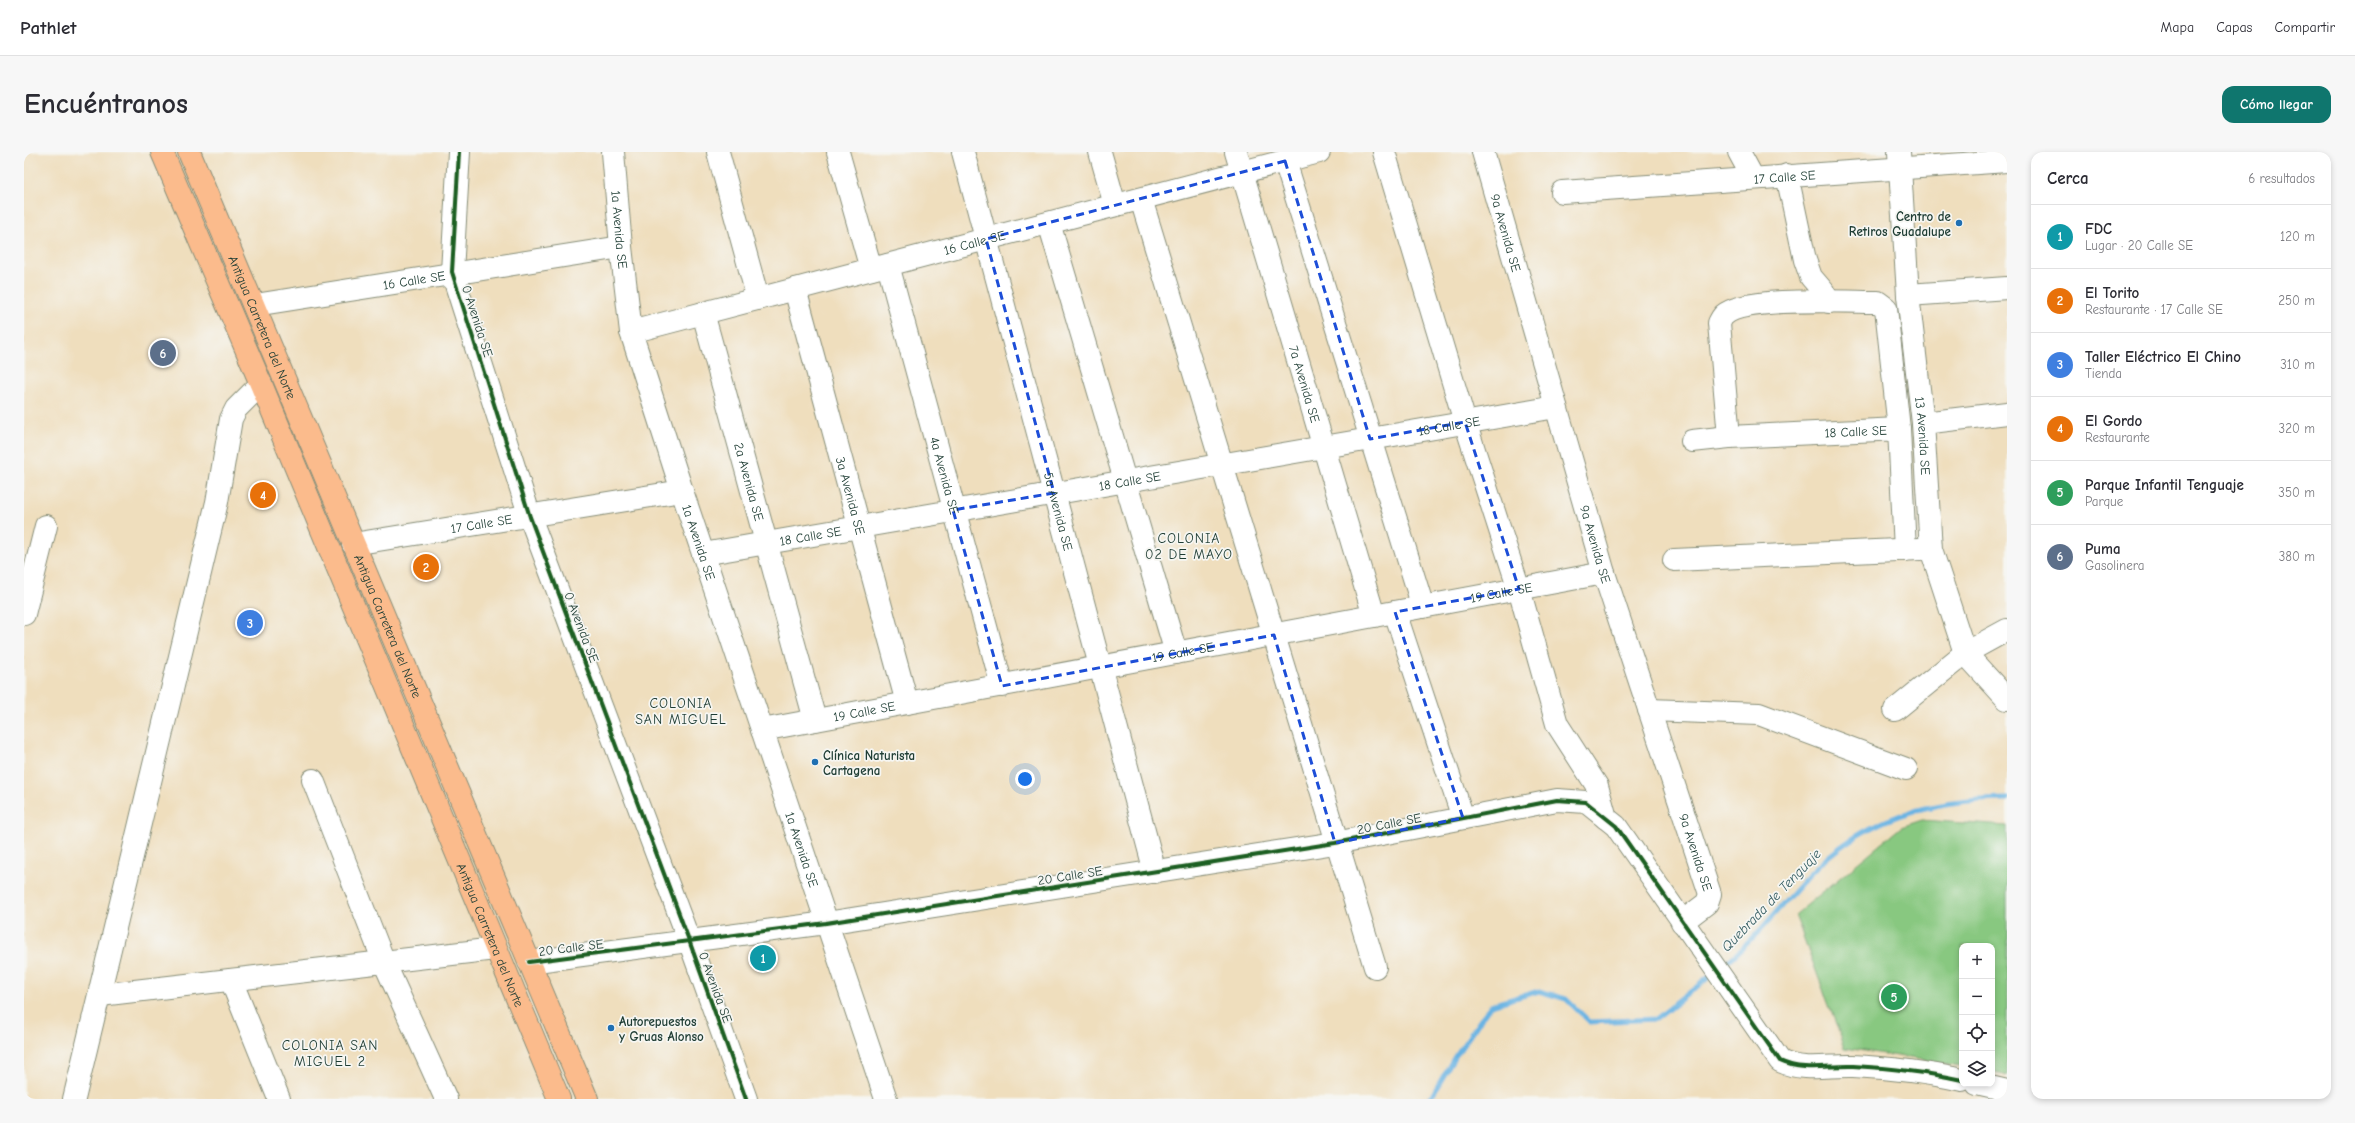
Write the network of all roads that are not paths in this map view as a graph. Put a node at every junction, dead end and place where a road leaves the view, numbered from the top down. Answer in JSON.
{"nodes":[{"id":1,"x":162,"y":152,"type":"edge"},
{"id":2,"x":190,"y":152,"type":"edge"},
{"id":3,"x":459,"y":152,"type":"edge"},
{"id":4,"x":614,"y":152,"type":"edge"},
{"id":5,"x":718,"y":152,"type":"edge"},
{"id":6,"x":838,"y":152,"type":"edge"},
{"id":7,"x":963,"y":152,"type":"edge"},
{"id":8,"x":1100,"y":152,"type":"edge"},
{"id":9,"x":1319,"y":152,"type":"edge"},
{"id":10,"x":1384,"y":152,"type":"edge"},
{"id":11,"x":1482,"y":152,"type":"edge"},
{"id":12,"x":1739,"y":152,"type":"edge"},
{"id":13,"x":1900,"y":159,"type":"edge"},
{"id":14,"x":1285,"y":161,"type":"junction"},
{"id":15,"x":2007,"y":161,"type":"edge"},
{"id":16,"x":1239,"y":162,"type":"edge"},
{"id":17,"x":1787,"y":175,"type":"junction"},
{"id":18,"x":1753,"y":178,"type":"junction"},
{"id":19,"x":1562,"y":192,"type":"dead end"},
{"id":20,"x":1141,"y":198,"type":"junction"},
{"id":21,"x":1115,"y":205,"type":"junction"},
{"id":22,"x":1049,"y":223,"type":"junction"},
{"id":23,"x":986,"y":239,"type":"junction"},
{"id":24,"x":620,"y":246,"type":"junction"},
{"id":25,"x":879,"y":267,"type":"junction"},
{"id":26,"x":452,"y":272,"type":"junction"},
{"id":27,"x":2007,"y":288,"type":"edge"},
{"id":28,"x":795,"y":289,"type":"junction"},
{"id":29,"x":1908,"y":295,"type":"junction"},
{"id":30,"x":758,"y":299,"type":"junction"},
{"id":31,"x":1828,"y":302,"type":"junction"},
{"id":32,"x":254,"y":305,"type":"junction"},
{"id":33,"x":703,"y":313,"type":"junction"},
{"id":34,"x":631,"y":332,"type":"junction"},
{"id":35,"x":261,"y":384,"type":"junction"},
{"id":36,"x":1556,"y":407,"type":"junction"},
{"id":37,"x":2007,"y":413,"type":"edge"},
{"id":38,"x":1465,"y":422,"type":"junction"},
{"id":39,"x":1923,"y":423,"type":"junction"},
{"id":40,"x":1900,"y":429,"type":"junction"},
{"id":41,"x":1729,"y":437,"type":"junction"},
{"id":42,"x":1370,"y":439,"type":"junction"},
{"id":43,"x":1692,"y":441,"type":"dead end"},
{"id":44,"x":1324,"y":447,"type":"junction"},
{"id":45,"x":1222,"y":464,"type":"junction"},
{"id":46,"x":1126,"y":481,"type":"junction"},
{"id":47,"x":682,"y":491,"type":"junction"},
{"id":48,"x":1054,"y":493,"type":"junction"},
{"id":49,"x":953,"y":510,"type":"junction"},
{"id":50,"x":530,"y":517,"type":"junction"},
{"id":51,"x":46,"y":526,"type":"dead end"},
{"id":52,"x":861,"y":526,"type":"junction"},
{"id":53,"x":766,"y":542,"type":"junction"},
{"id":54,"x":353,"y":544,"type":"junction"},
{"id":55,"x":1931,"y":549,"type":"junction"},
{"id":56,"x":1905,"y":550,"type":"junction"},
{"id":57,"x":703,"y":554,"type":"junction"},
{"id":58,"x":1674,"y":560,"type":"dead end"},
{"id":59,"x":1604,"y":573,"type":"junction"},
{"id":60,"x":1519,"y":589,"type":"junction"},
{"id":61,"x":1423,"y":607,"type":"junction"},
{"id":62,"x":24,"y":612,"type":"edge"},
{"id":63,"x":1395,"y":612,"type":"junction"},
{"id":64,"x":1374,"y":616,"type":"junction"},
{"id":65,"x":2007,"y":630,"type":"edge"},
{"id":66,"x":1274,"y":634,"type":"junction"},
{"id":67,"x":1176,"y":653,"type":"junction"},
{"id":68,"x":1965,"y":653,"type":"junction"},
{"id":69,"x":1101,"y":667,"type":"junction"},
{"id":70,"x":1002,"y":686,"type":"junction"},
{"id":71,"x":2007,"y":699,"type":"edge"},
{"id":72,"x":907,"y":703,"type":"junction"},
{"id":73,"x":1649,"y":710,"type":"junction"},
{"id":74,"x":1895,"y":710,"type":"dead end"},
{"id":75,"x":815,"y":720,"type":"junction"},
{"id":76,"x":762,"y":730,"type":"junction"},
{"id":77,"x":1906,"y":769,"type":"dead end"},
{"id":78,"x":313,"y":780,"type":"dead end"},
{"id":79,"x":1463,"y":818,"type":"junction"},
{"id":80,"x":1606,"y":818,"type":"junction"},
{"id":81,"x":1336,"y":843,"type":"junction"},
{"id":82,"x":1155,"y":872,"type":"junction"},
{"id":83,"x":1682,"y":922,"type":"junction"},
{"id":84,"x":826,"y":923,"type":"junction"},
{"id":85,"x":690,"y":943,"type":"junction"},
{"id":86,"x":495,"y":949,"type":"junction"},
{"id":87,"x":384,"y":962,"type":"junction"},
{"id":88,"x":529,"y":962,"type":"junction"},
{"id":89,"x":1375,"y":967,"type":"dead end"},
{"id":90,"x":231,"y":980,"type":"junction"},
{"id":91,"x":100,"y":995,"type":"junction"},
{"id":92,"x":1959,"y":1079,"type":"edge"},
{"id":93,"x":1990,"y":1087,"type":"edge"},
{"id":94,"x":2007,"y":1091,"type":"edge"},
{"id":95,"x":74,"y":1099,"type":"edge"},
{"id":96,"x":279,"y":1099,"type":"edge"},
{"id":97,"x":446,"y":1099,"type":"edge"},
{"id":98,"x":559,"y":1099,"type":"edge"},
{"id":99,"x":587,"y":1099,"type":"edge"},
{"id":100,"x":746,"y":1099,"type":"edge"},
{"id":101,"x":886,"y":1099,"type":"edge"}],
"edges":[{"from":1,"to":35,"type":"main road","name":"Antigua Carretera del Norte"},
{"from":2,"to":32,"type":"main road","name":"Antigua Carretera del Norte"},
{"from":3,"to":26,"type":"street","name":"0 Avenida SE"},
{"from":4,"to":24,"type":"street","name":"1a Avenida SE"},
{"from":5,"to":30,"type":"street"},
{"from":6,"to":25,"type":"street","name":"4a Avenida SE"},
{"from":7,"to":23,"type":"street","name":"5a Avenida SE"},
{"from":8,"to":21,"type":"street"},
{"from":9,"to":14,"type":"street","name":"16 Calle SE"},
{"from":10,"to":38,"type":"street"},
{"from":11,"to":36,"type":"street","name":"9a Avenida SE"},
{"from":12,"to":18,"type":"street"},
{"from":13,"to":15,"type":"street","name":"17 Calle SE"},
{"from":13,"to":17,"type":"street","name":"17 Calle SE"},
{"from":13,"to":29,"type":"street","name":"13 Avenida SE"},
{"from":14,"to":16,"type":"street","name":"16 Calle SE"},
{"from":14,"to":42,"type":"street"},
{"from":16,"to":20,"type":"street","name":"16 Calle SE"},
{"from":16,"to":44,"type":"street","name":"7a Avenida SE"},
{"from":17,"to":18,"type":"street","name":"17 Calle SE"},
{"from":17,"to":31,"type":"street"},
{"from":18,"to":19,"type":"street","name":"17 Calle SE"},
{"from":20,"to":21,"type":"street","name":"16 Calle SE"},
{"from":20,"to":45,"type":"street"},
{"from":21,"to":22,"type":"street","name":"16 Calle SE"},
{"from":22,"to":23,"type":"street","name":"16 Calle SE"},
{"from":22,"to":46,"type":"street"},
{"from":23,"to":25,"type":"street","name":"16 Calle SE"},
{"from":23,"to":48,"type":"street","name":"5a Avenida SE"},
{"from":24,"to":26,"type":"street","name":"16 Calle SE"},
{"from":24,"to":34,"type":"street","name":"1a Avenida SE"},
{"from":25,"to":28,"type":"street","name":"16 Calle SE"},
{"from":25,"to":49,"type":"street","name":"4a Avenida SE"},
{"from":26,"to":32,"type":"street","name":"16 Calle SE"},
{"from":26,"to":50,"type":"street","name":"0 Avenida SE"},
{"from":27,"to":29,"type":"street"},
{"from":28,"to":30,"type":"street","name":"16 Calle SE"},
{"from":28,"to":52,"type":"street","name":"3a Avenida SE"},
{"from":29,"to":39,"type":"street","name":"13 Avenida SE"},
{"from":30,"to":33,"type":"street","name":"16 Calle SE"},
{"from":31,"to":40,"type":"street"},
{"from":31,"to":41,"type":"street"},
{"from":32,"to":54,"type":"main road","name":"Antigua Carretera del Norte"},
{"from":33,"to":34,"type":"street","name":"16 Calle SE"},
{"from":33,"to":53,"type":"street","name":"2a Avenida SE"},
{"from":34,"to":47,"type":"street","name":"1a Avenida SE"},
{"from":35,"to":86,"type":"main road","name":"Antigua Carretera del Norte"},
{"from":35,"to":91,"type":"street"},
{"from":36,"to":38,"type":"street","name":"18 Calle SE"},
{"from":36,"to":59,"type":"street","name":"9a Avenida SE"},
{"from":37,"to":39,"type":"street"},
{"from":38,"to":42,"type":"street","name":"18 Calle SE"},
{"from":38,"to":60,"type":"street"},
{"from":39,"to":55,"type":"street","name":"13 Avenida SE"},
{"from":40,"to":41,"type":"street","name":"18 Calle SE"},
{"from":40,"to":56,"type":"street","name":"18 Calle SE"},
{"from":41,"to":43,"type":"street","name":"18 Calle SE"},
{"from":42,"to":44,"type":"street","name":"18 Calle SE"},
{"from":42,"to":61,"type":"street"},
{"from":44,"to":45,"type":"street","name":"18 Calle SE"},
{"from":44,"to":64,"type":"street","name":"7a Avenida SE"},
{"from":45,"to":46,"type":"street","name":"18 Calle SE"},
{"from":45,"to":66,"type":"street"},
{"from":46,"to":48,"type":"street","name":"18 Calle SE"},
{"from":46,"to":67,"type":"street"},
{"from":47,"to":50,"type":"street","name":"17 Calle SE"},
{"from":47,"to":57,"type":"street","name":"1a Avenida SE"},
{"from":48,"to":49,"type":"street","name":"18 Calle SE"},
{"from":48,"to":69,"type":"street","name":"5a Avenida SE"},
{"from":49,"to":52,"type":"street","name":"18 Calle SE"},
{"from":49,"to":70,"type":"street","name":"4a Avenida SE"},
{"from":50,"to":54,"type":"street","name":"17 Calle SE"},
{"from":50,"to":85,"type":"street","name":"0 Avenida SE"},
{"from":51,"to":62,"type":"street"},
{"from":52,"to":53,"type":"street","name":"18 Calle SE"},
{"from":52,"to":72,"type":"street","name":"3a Avenida SE"},
{"from":53,"to":57,"type":"street","name":"18 Calle SE"},
{"from":53,"to":75,"type":"street","name":"2a Avenida SE"},
{"from":54,"to":88,"type":"main road","name":"Antigua Carretera del Norte"},
{"from":55,"to":56,"type":"street"},
{"from":55,"to":68,"type":"street","name":"13 Avenida SE"},
{"from":56,"to":58,"type":"street"},
{"from":57,"to":76,"type":"street","name":"1a Avenida SE"},
{"from":59,"to":60,"type":"street","name":"19 Calle SE"},
{"from":59,"to":73,"type":"street","name":"9a Avenida SE"},
{"from":60,"to":61,"type":"street","name":"19 Calle SE"},
{"from":60,"to":80,"type":"street"},
{"from":61,"to":63,"type":"street","name":"19 Calle SE"},
{"from":63,"to":64,"type":"street","name":"19 Calle SE"},
{"from":63,"to":79,"type":"street"},
{"from":64,"to":66,"type":"street","name":"19 Calle SE"},
{"from":65,"to":68,"type":"street"},
{"from":66,"to":67,"type":"street","name":"19 Calle SE"},
{"from":66,"to":81,"type":"street"},
{"from":67,"to":69,"type":"street","name":"19 Calle SE"},
{"from":68,"to":71,"type":"street","name":"13 Avenida SE"},
{"from":68,"to":74,"type":"street"},
{"from":69,"to":70,"type":"street","name":"19 Calle SE"},
{"from":69,"to":82,"type":"street","name":"5a Avenida SE"},
{"from":70,"to":72,"type":"street","name":"19 Calle SE"},
{"from":72,"to":75,"type":"street","name":"19 Calle SE"},
{"from":73,"to":77,"type":"street"},
{"from":73,"to":83,"type":"street","name":"9a Avenida SE"},
{"from":75,"to":76,"type":"street","name":"19 Calle SE"},
{"from":76,"to":84,"type":"street","name":"1a Avenida SE"},
{"from":78,"to":87,"type":"street"},
{"from":79,"to":80,"type":"street","name":"20 Calle SE"},
{"from":79,"to":81,"type":"street","name":"20 Calle SE"},
{"from":80,"to":83,"type":"street","name":"20 Calle SE"},
{"from":81,"to":82,"type":"street","name":"20 Calle SE"},
{"from":81,"to":89,"type":"street"},
{"from":82,"to":84,"type":"street","name":"20 Calle SE"},
{"from":83,"to":92,"type":"street","name":"20 Calle SE"},
{"from":84,"to":85,"type":"street","name":"20 Calle SE"},
{"from":84,"to":101,"type":"street","name":"1a Avenida SE"},
{"from":85,"to":88,"type":"street","name":"20 Calle SE"},
{"from":85,"to":100,"type":"street","name":"0 Avenida SE"},
{"from":86,"to":87,"type":"street"},
{"from":86,"to":98,"type":"main road","name":"Antigua Carretera del Norte"},
{"from":87,"to":90,"type":"street"},
{"from":87,"to":97,"type":"street"},
{"from":88,"to":99,"type":"main road","name":"Antigua Carretera del Norte"},
{"from":90,"to":91,"type":"street"},
{"from":90,"to":96,"type":"street"},
{"from":91,"to":95,"type":"street"},
{"from":93,"to":94,"type":"street"}]}
